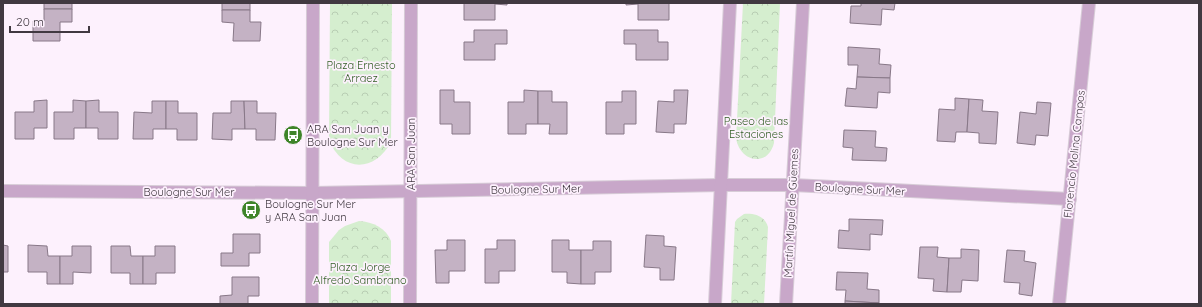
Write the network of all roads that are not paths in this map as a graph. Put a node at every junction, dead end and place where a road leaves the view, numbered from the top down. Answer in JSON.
{"nodes":[{"id":1,"x":313,"y":3,"type":"edge"},
{"id":2,"x":411,"y":3,"type":"edge"},
{"id":3,"x":730,"y":3,"type":"edge"},
{"id":4,"x":803,"y":3,"type":"edge"},
{"id":5,"x":1089,"y":3,"type":"edge"},
{"id":6,"x":721,"y":185,"type":"junction"},
{"id":7,"x":793,"y":185,"type":"junction"},
{"id":8,"x":3,"y":191,"type":"edge"},
{"id":9,"x":411,"y":192,"type":"junction"},
{"id":10,"x":312,"y":193,"type":"junction"},
{"id":11,"x":1070,"y":199,"type":"junction"},
{"id":12,"x":312,"y":304,"type":"edge"},
{"id":13,"x":410,"y":304,"type":"edge"},
{"id":14,"x":715,"y":304,"type":"edge"},
{"id":15,"x":786,"y":304,"type":"edge"},
{"id":16,"x":1060,"y":304,"type":"edge"}],
"edges":[{"from":1,"to":10,"type":"street"},
{"from":2,"to":9,"type":"street","name":"ARA San Juan"},
{"from":3,"to":6,"type":"street"},
{"from":4,"to":7,"type":"street","name":"Martín Miguel de Güemes"},
{"from":5,"to":11,"type":"street","name":"Florencio Molina Campos"},
{"from":6,"to":7,"type":"street","name":"Boulogne Sur Mer"},
{"from":6,"to":9,"type":"street","name":"Boulogne Sur Mer"},
{"from":6,"to":14,"type":"street"},
{"from":7,"to":11,"type":"street","name":"Boulogne Sur Mer"},
{"from":7,"to":15,"type":"street","name":"Martín Miguel de Güemes"},
{"from":8,"to":10,"type":"street","name":"Boulogne Sur Mer"},
{"from":9,"to":10,"type":"street","name":"Boulogne Sur Mer"},
{"from":9,"to":13,"type":"street","name":"ARA San Juan"},
{"from":10,"to":12,"type":"street"},
{"from":11,"to":16,"type":"street","name":"Florencio Molina Campos"}]}
